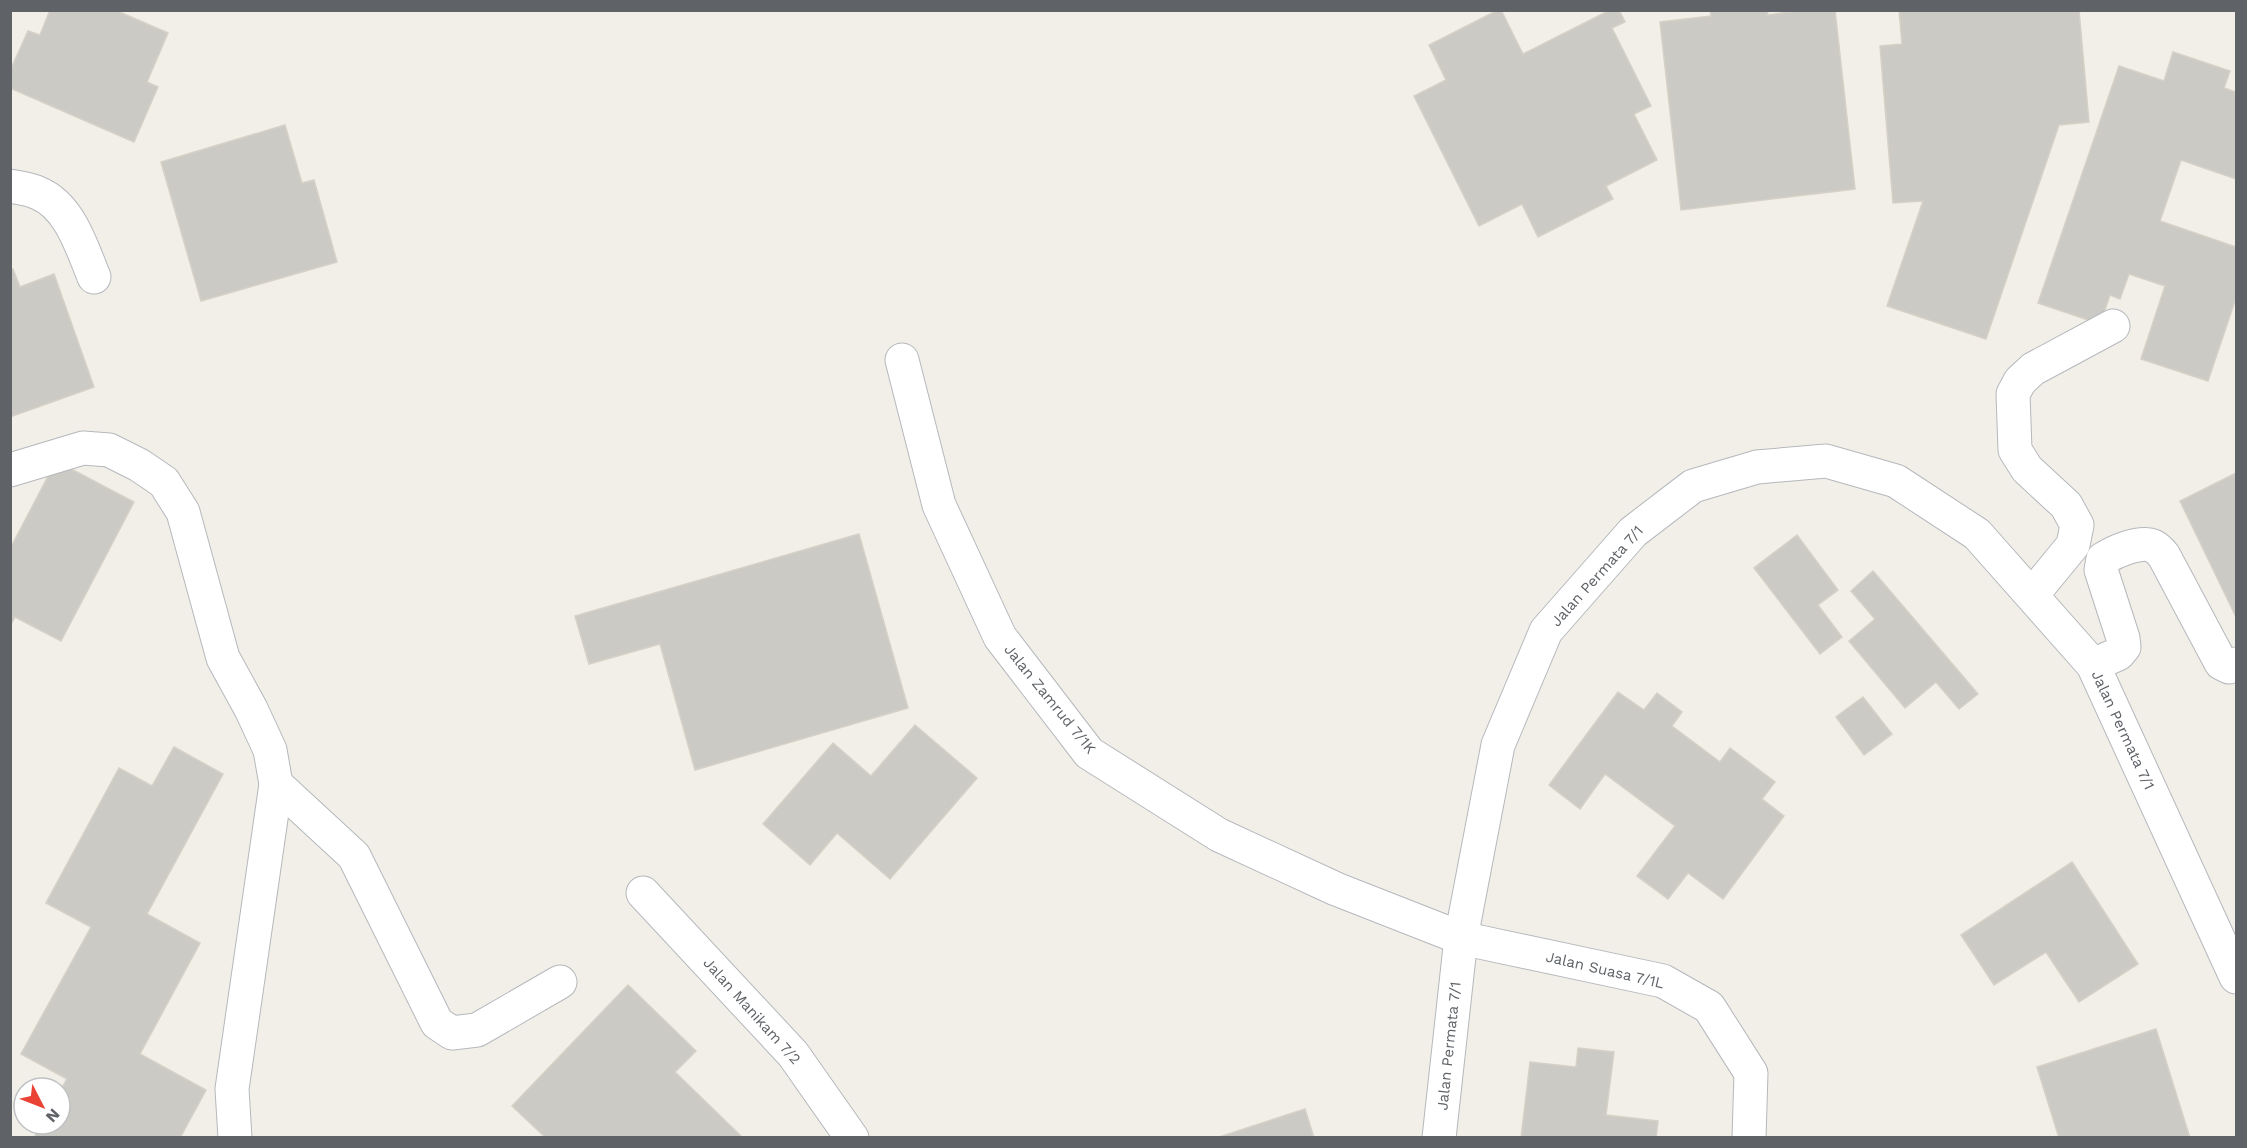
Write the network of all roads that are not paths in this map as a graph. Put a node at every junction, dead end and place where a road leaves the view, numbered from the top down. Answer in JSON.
{"nodes":[{"id":1,"x":10,"y":186,"type":"edge"},
{"id":2,"x":94,"y":277,"type":"dead end"},
{"id":3,"x":2113,"y":326,"type":"dead end"},
{"id":4,"x":902,"y":360,"type":"dead end"},
{"id":5,"x":10,"y":470,"type":"edge"},
{"id":6,"x":2032,"y":595,"type":"junction"},
{"id":7,"x":2236,"y":664,"type":"edge"},
{"id":8,"x":2093,"y":665,"type":"junction"},
{"id":9,"x":276,"y":784,"type":"junction"},
{"id":10,"x":643,"y":893,"type":"dead end"},
{"id":11,"x":1461,"y":938,"type":"junction"},
{"id":12,"x":2236,"y":977,"type":"edge"},
{"id":13,"x":560,"y":982,"type":"dead end"},
{"id":14,"x":236,"y":1137,"type":"edge"},
{"id":15,"x":852,"y":1137,"type":"edge"},
{"id":16,"x":1439,"y":1137,"type":"edge"},
{"id":17,"x":1749,"y":1137,"type":"edge"}],
"edges":[{"from":1,"to":2,"type":"street"},
{"from":3,"to":6,"type":"street"},
{"from":4,"to":11,"type":"street","name":"Jalan Zamrud 7/1K"},
{"from":5,"to":9,"type":"street"},
{"from":6,"to":8,"type":"street","name":"Jalan Permata 7/1"},
{"from":6,"to":11,"type":"street","name":"Jalan Permata 7/1"},
{"from":7,"to":8,"type":"street"},
{"from":8,"to":12,"type":"street","name":"Jalan Permata 7/1"},
{"from":9,"to":13,"type":"street"},
{"from":9,"to":14,"type":"street"},
{"from":10,"to":15,"type":"street","name":"Jalan Manikam 7/2"},
{"from":11,"to":16,"type":"street","name":"Jalan Permata 7/1"},
{"from":11,"to":17,"type":"street","name":"Jalan Suasa 7/1L"}]}
